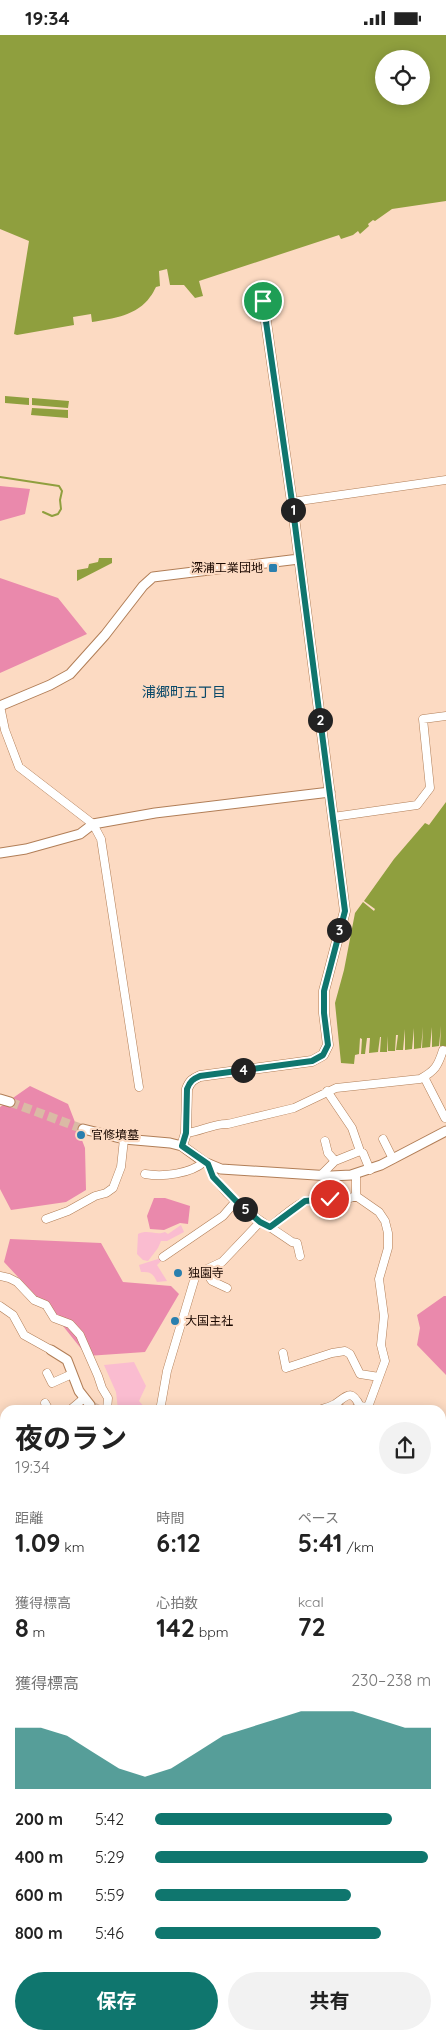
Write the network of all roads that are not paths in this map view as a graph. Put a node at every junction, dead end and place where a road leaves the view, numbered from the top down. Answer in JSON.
{"nodes":[{"id":1,"x":263,"y":301,"type":"dead end"},
{"id":2,"x":446,"y":480,"type":"edge"},
{"id":3,"x":292,"y":502,"type":"junction"},
{"id":4,"x":299,"y":559,"type":"junction"},
{"id":5,"x":0,"y":706,"type":"edge"},
{"id":6,"x":446,"y":716,"type":"edge"},
{"id":7,"x":330,"y":792,"type":"junction"},
{"id":8,"x":333,"y":817,"type":"junction"},
{"id":9,"x":93,"y":824,"type":"junction"},
{"id":10,"x":0,"y":853,"type":"edge"},
{"id":11,"x":443,"y":1050,"type":"dead end"},
{"id":12,"x":424,"y":1077,"type":"junction"},
{"id":13,"x":140,"y":1087,"type":"dead end"},
{"id":14,"x":327,"y":1091,"type":"junction"},
{"id":15,"x":0,"y":1099,"type":"edge"},
{"id":16,"x":10,"y":1102,"type":"tunnel mouth"},
{"id":17,"x":445,"y":1118,"type":"edge"},
{"id":18,"x":83,"y":1129,"type":"tunnel mouth"},
{"id":19,"x":446,"y":1131,"type":"edge"},
{"id":20,"x":186,"y":1133,"type":"junction"},
{"id":21,"x":124,"y":1139,"type":"junction"},
{"id":22,"x":383,"y":1139,"type":"dead end"},
{"id":23,"x":325,"y":1141,"type":"dead end"},
{"id":24,"x":182,"y":1146,"type":"junction"},
{"id":25,"x":360,"y":1151,"type":"junction"},
{"id":26,"x":393,"y":1159,"type":"junction"},
{"id":27,"x":335,"y":1161,"type":"junction"},
{"id":28,"x":206,"y":1163,"type":"junction"},
{"id":29,"x":370,"y":1170,"type":"junction"},
{"id":30,"x":145,"y":1174,"type":"dead end"},
{"id":31,"x":356,"y":1174,"type":"junction"},
{"id":32,"x":321,"y":1175,"type":"junction"},
{"id":33,"x":356,"y":1196,"type":"junction"},
{"id":34,"x":236,"y":1201,"type":"junction"},
{"id":35,"x":46,"y":1219,"type":"dead end"},
{"id":36,"x":260,"y":1222,"type":"junction"},
{"id":37,"x":270,"y":1227,"type":"junction"},
{"id":38,"x":300,"y":1256,"type":"dead end"},
{"id":39,"x":164,"y":1257,"type":"dead end"},
{"id":40,"x":205,"y":1271,"type":"junction"},
{"id":41,"x":0,"y":1276,"type":"edge"},
{"id":42,"x":227,"y":1289,"type":"dead end"},
{"id":43,"x":0,"y":1306,"type":"edge"},
{"id":44,"x":51,"y":1350,"type":"joint"},
{"id":45,"x":283,"y":1353,"type":"dead end"},
{"id":46,"x":48,"y":1373,"type":"dead end"},
{"id":47,"x":72,"y":1374,"type":"junction"},
{"id":48,"x":378,"y":1377,"type":"junction"},
{"id":49,"x":87,"y":1402,"type":"joint"},
{"id":50,"x":81,"y":1405,"type":"edge"},
{"id":51,"x":107,"y":1405,"type":"edge"},
{"id":52,"x":161,"y":1405,"type":"dead end"},
{"id":53,"x":334,"y":1405,"type":"edge"},
{"id":54,"x":357,"y":1405,"type":"edge"},
{"id":55,"x":369,"y":1405,"type":"edge"}],
"edges":[{"from":1,"to":3,"type":"street"},
{"from":2,"to":3,"type":"street"},
{"from":3,"to":4,"type":"street"},
{"from":4,"to":5,"type":"street"},
{"from":4,"to":7,"type":"street"},
{"from":5,"to":9,"type":"street"},
{"from":6,"to":8,"type":"street"},
{"from":7,"to":8,"type":"street"},
{"from":7,"to":9,"type":"street"},
{"from":8,"to":20,"type":"street"},
{"from":9,"to":10,"type":"street"},
{"from":9,"to":13,"type":"street"},
{"from":11,"to":12,"type":"street"},
{"from":12,"to":14,"type":"street"},
{"from":12,"to":17,"type":"street"},
{"from":14,"to":20,"type":"street"},
{"from":14,"to":25,"type":"street"},
{"from":15,"to":16,"type":"street"},
{"from":17,"to":19,"type":"street"},
{"from":18,"to":21,"type":"street"},
{"from":19,"to":26,"type":"street"},
{"from":20,"to":24,"type":"street"},
{"from":21,"to":24,"type":"street"},
{"from":21,"to":35,"type":"street"},
{"from":22,"to":26,"type":"street"},
{"from":23,"to":27,"type":"street"},
{"from":24,"to":28,"type":"street"},
{"from":25,"to":27,"type":"street"},
{"from":25,"to":29,"type":"street"},
{"from":26,"to":29,"type":"street"},
{"from":27,"to":32,"type":"street"},
{"from":28,"to":30,"type":"street"},
{"from":28,"to":32,"type":"street"},
{"from":28,"to":34,"type":"street"},
{"from":29,"to":31,"type":"street"},
{"from":31,"to":32,"type":"street"},
{"from":31,"to":33,"type":"street"},
{"from":33,"to":37,"type":"street"},
{"from":33,"to":48,"type":"street"},
{"from":34,"to":36,"type":"street"},
{"from":34,"to":39,"type":"street"},
{"from":36,"to":37,"type":"street"},
{"from":36,"to":40,"type":"street"},
{"from":37,"to":38,"type":"street"},
{"from":40,"to":42,"type":"street"},
{"from":40,"to":52,"type":"street"},
{"from":41,"to":51,"type":"street"},
{"from":43,"to":44,"type":"street"},
{"from":44,"to":47,"type":"street"},
{"from":45,"to":48,"type":"street"},
{"from":46,"to":47,"type":"street"},
{"from":47,"to":49,"type":"street"},
{"from":48,"to":55,"type":"street"},
{"from":49,"to":50,"type":"street"},
{"from":53,"to":54,"type":"street"}]}
